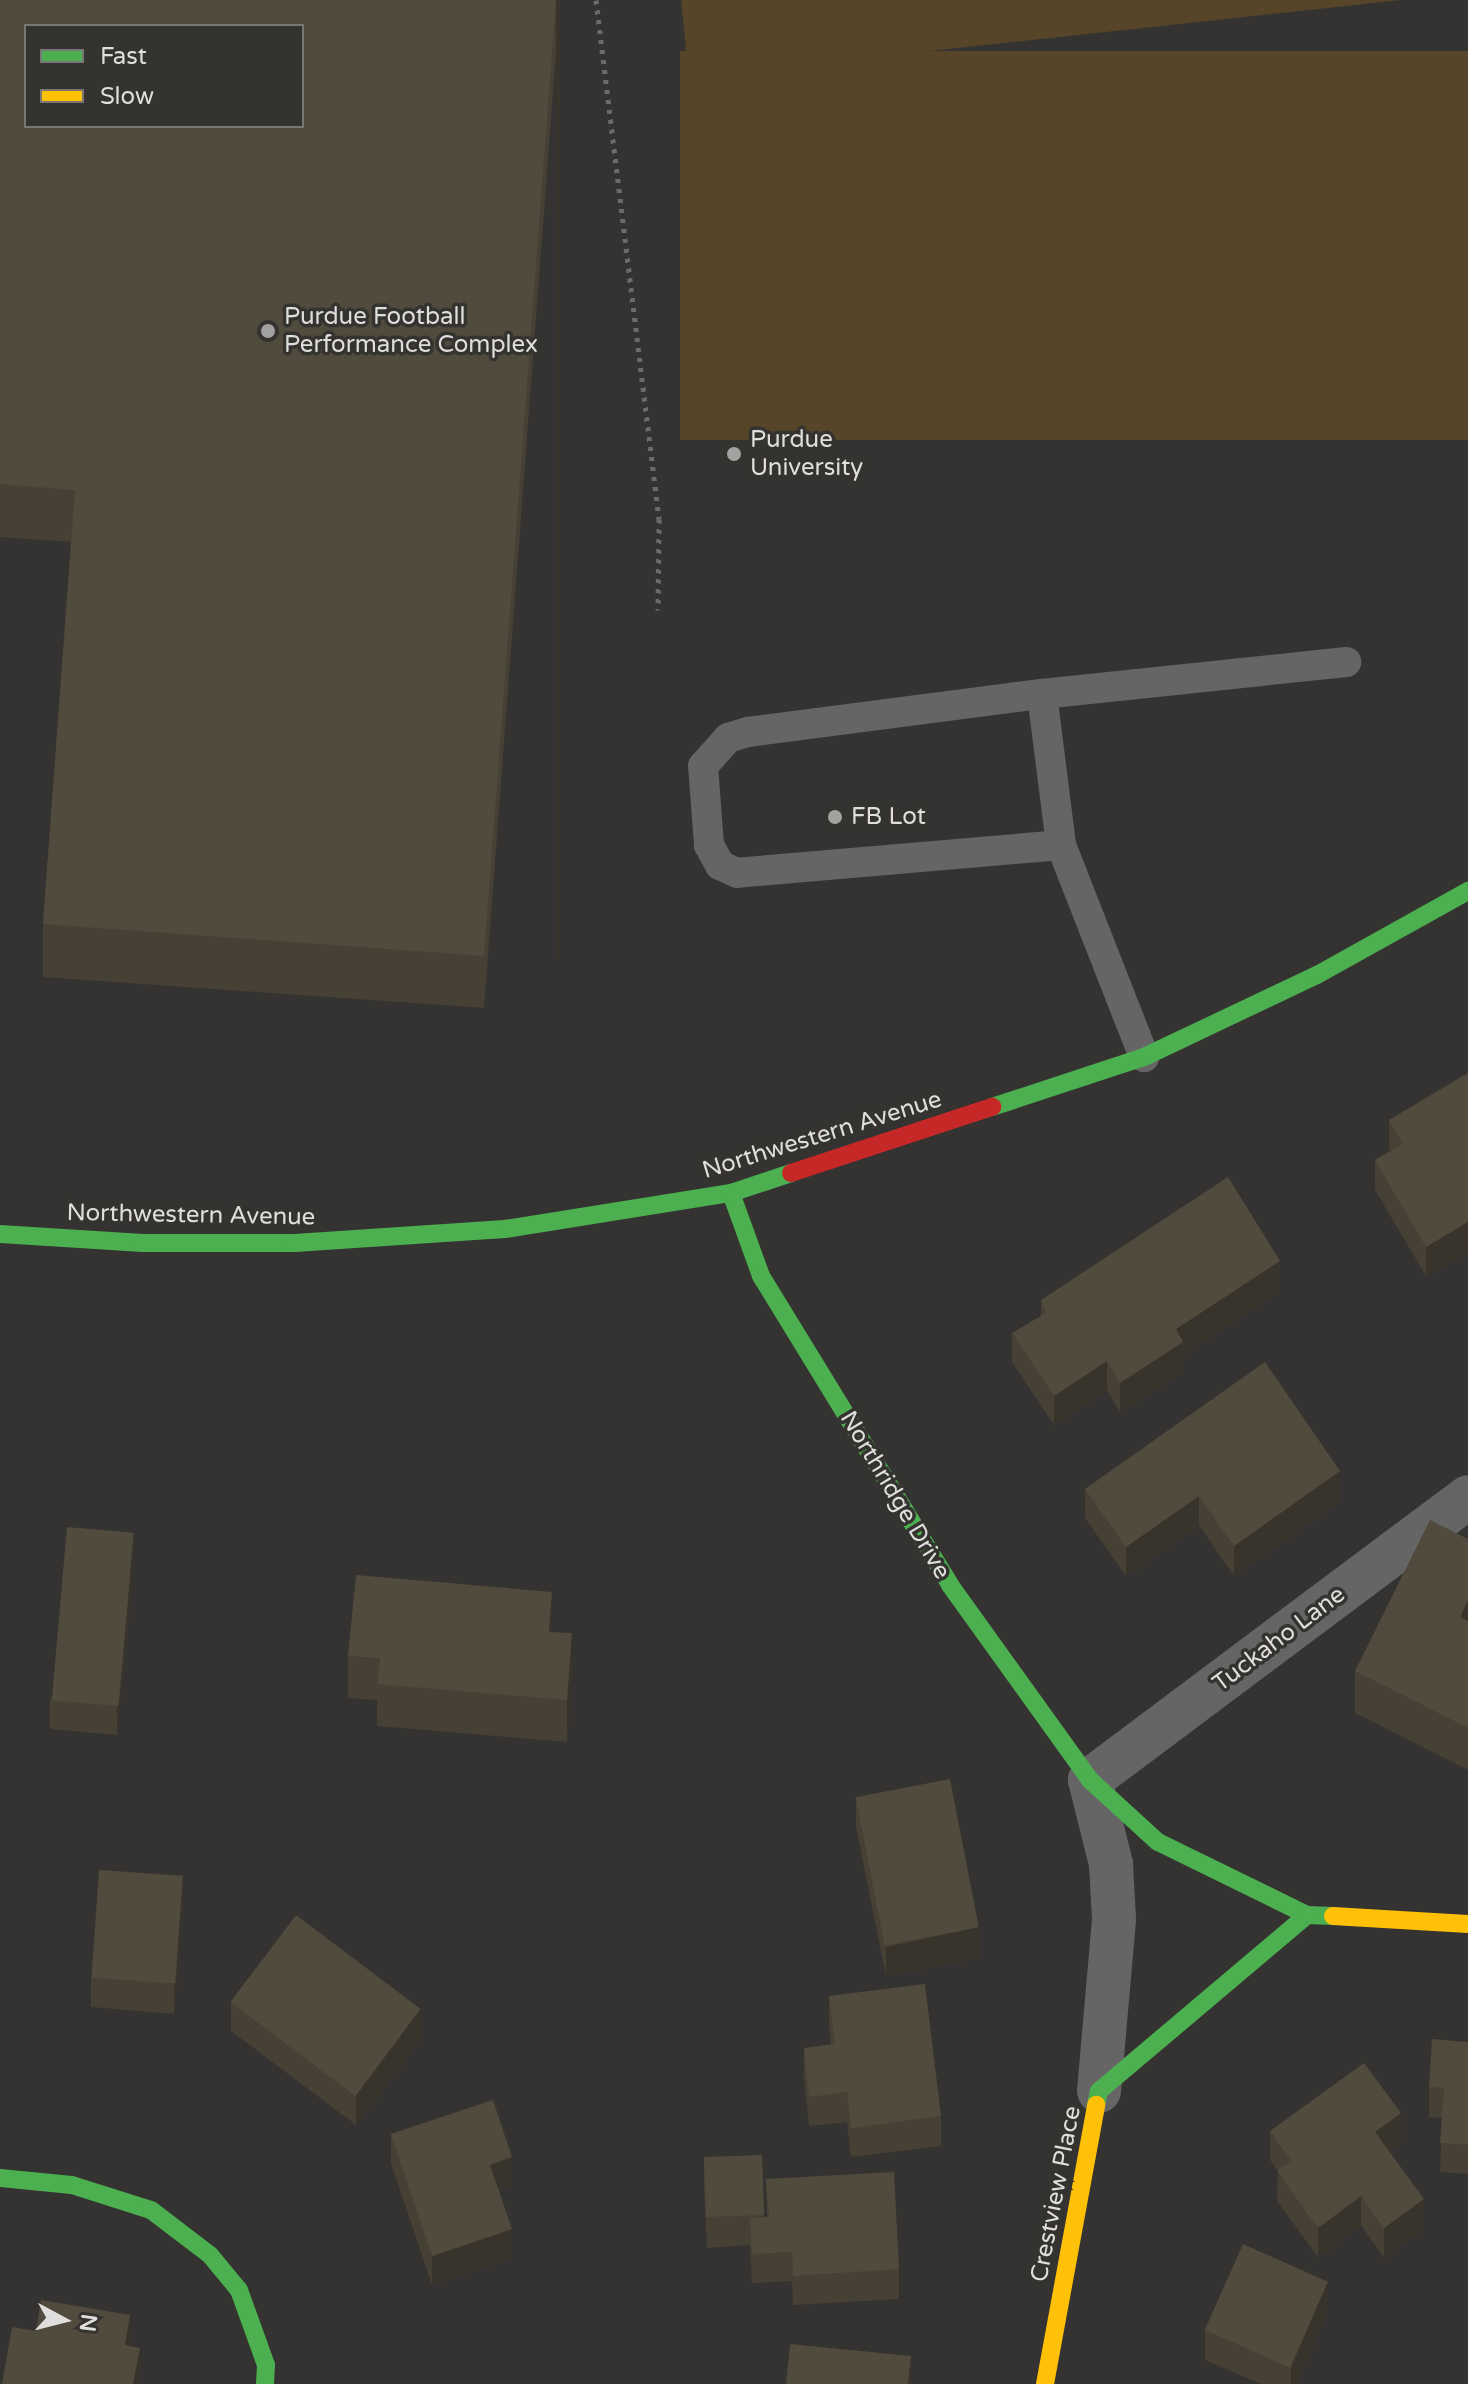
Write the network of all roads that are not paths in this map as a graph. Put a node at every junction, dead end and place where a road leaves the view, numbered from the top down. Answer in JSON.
{"nodes":[{"id":1,"x":1346,"y":662,"type":"dead end"},
{"id":2,"x":1042,"y":694,"type":"junction"},
{"id":3,"x":1061,"y":845,"type":"junction"},
{"id":4,"x":1468,"y":891,"type":"edge"},
{"id":5,"x":1144,"y":1057,"type":"junction"},
{"id":6,"x":731,"y":1193,"type":"junction"},
{"id":7,"x":0,"y":1234,"type":"edge"},
{"id":8,"x":1468,"y":1497,"type":"edge"},
{"id":9,"x":1090,"y":1780,"type":"junction"},
{"id":10,"x":1307,"y":1915,"type":"junction"},
{"id":11,"x":1468,"y":1924,"type":"edge"},
{"id":12,"x":1099,"y":2091,"type":"junction"},
{"id":13,"x":0,"y":2178,"type":"edge"},
{"id":14,"x":265,"y":2384,"type":"edge"},
{"id":15,"x":1045,"y":2384,"type":"edge"}],
"edges":[{"from":1,"to":2,"type":"lane"},
{"from":2,"to":3,"type":"lane"},
{"from":2,"to":3,"type":"lane"},
{"from":3,"to":5,"type":"lane"},
{"from":4,"to":5,"type":"street","name":"Northwestern Avenue"},
{"from":5,"to":6,"type":"street","name":"Northwestern Avenue"},
{"from":6,"to":7,"type":"street","name":"Northwestern Avenue"},
{"from":6,"to":9,"type":"street","name":"Northridge Drive"},
{"from":8,"to":9,"type":"street","name":"Tuckaho Lane"},
{"from":9,"to":10,"type":"street","name":"Northridge Drive"},
{"from":9,"to":12,"type":"street","name":"Northridge Drive"},
{"from":10,"to":11,"type":"street","name":"Northridge Drive"},
{"from":10,"to":12,"type":"street","name":"Crestview Place"},
{"from":12,"to":15,"type":"street","name":"Crestview Place"},
{"from":13,"to":14,"type":"street"}]}
